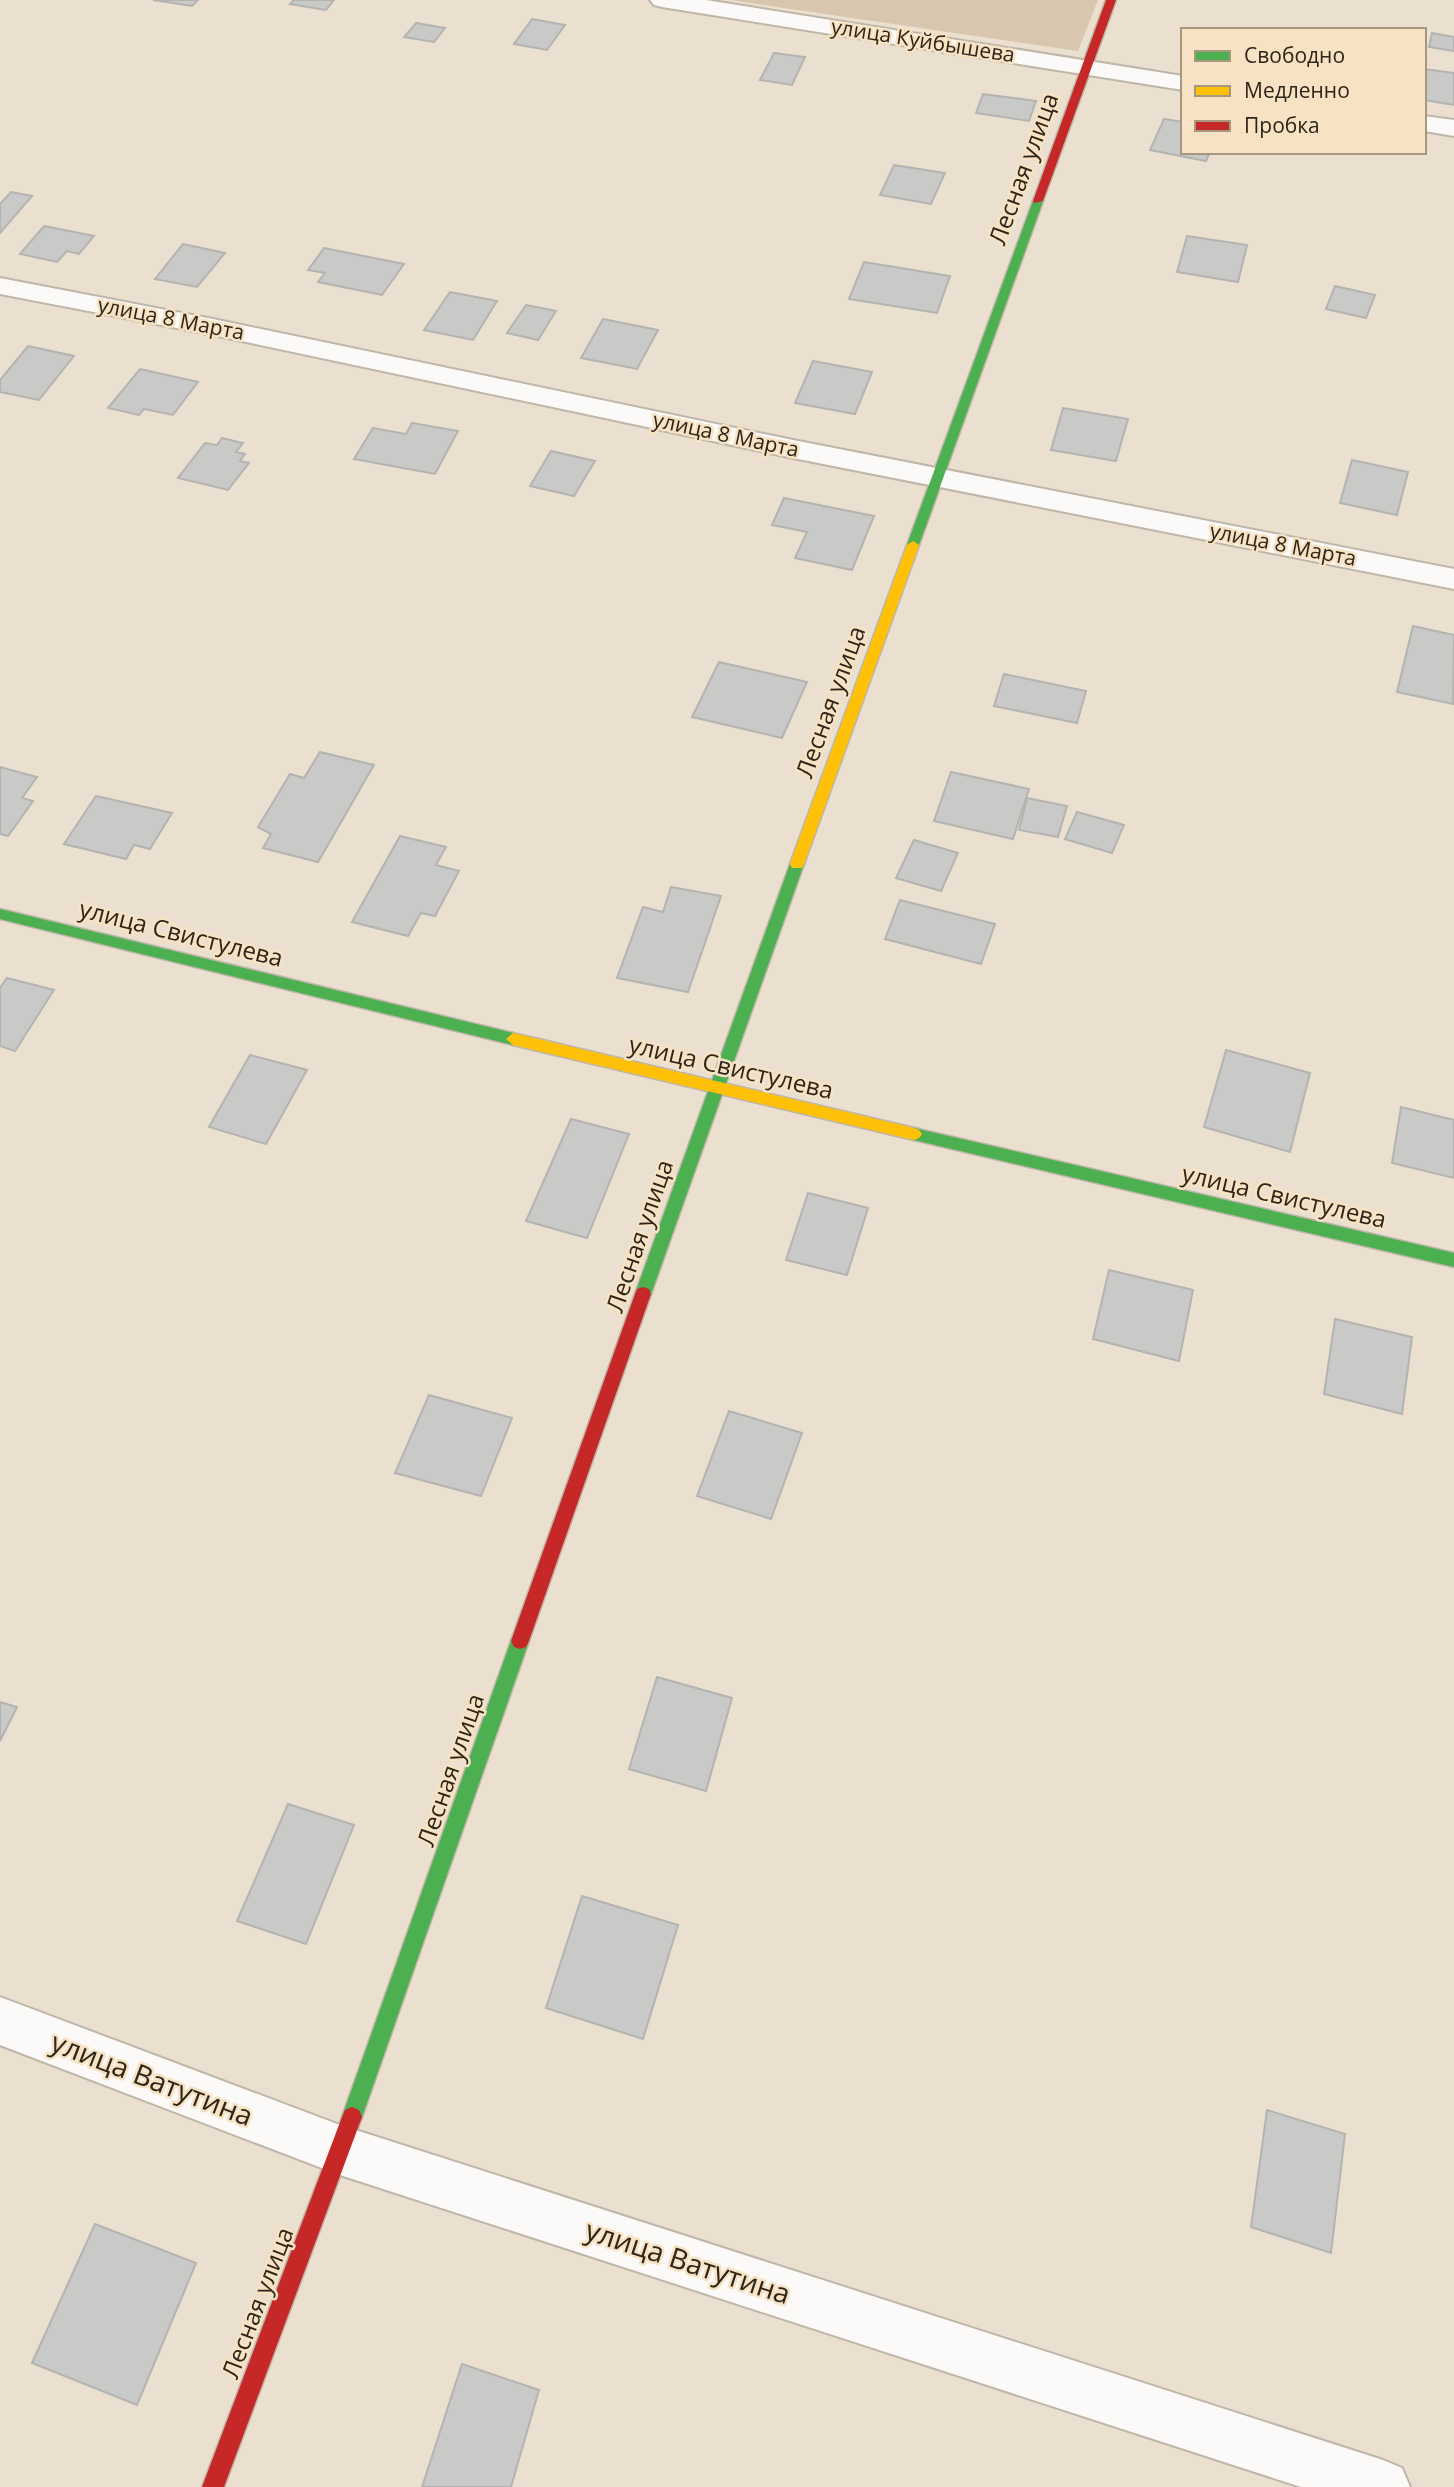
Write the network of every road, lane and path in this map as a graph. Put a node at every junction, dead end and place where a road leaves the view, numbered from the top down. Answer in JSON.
{"nodes":[{"id":1,"x":662,"y":0,"type":"edge"},
{"id":2,"x":1111,"y":0,"type":"edge"},
{"id":3,"x":1085,"y":67,"type":"junction"},
{"id":4,"x":1181,"y":83,"type":"edge"},
{"id":5,"x":1426,"y":123,"type":"edge"},
{"id":6,"x":1454,"y":128,"type":"edge"},
{"id":7,"x":0,"y":286,"type":"edge"},
{"id":8,"x":936,"y":478,"type":"junction"},
{"id":9,"x":1454,"y":579,"type":"edge"},
{"id":10,"x":0,"y":914,"type":"edge"},
{"id":11,"x":716,"y":1088,"type":"junction"},
{"id":12,"x":1454,"y":1260,"type":"edge"},
{"id":13,"x":0,"y":2021,"type":"edge"},
{"id":14,"x":340,"y":2150,"type":"junction"},
{"id":15,"x":213,"y":2487,"type":"edge"},
{"id":16,"x":1382,"y":2487,"type":"edge"}],
"edges":[{"from":1,"to":3,"type":"street","name":"улица Куйбышева"},
{"from":2,"to":3,"type":"street","name":"Лесная улица"},
{"from":3,"to":4,"type":"street","name":"улица Куйбышева"},
{"from":3,"to":8,"type":"street","name":"Лесная улица"},
{"from":5,"to":6,"type":"street"},
{"from":7,"to":8,"type":"street","name":"улица 8 Марта"},
{"from":8,"to":9,"type":"street","name":"улица 8 Марта"},
{"from":8,"to":11,"type":"street","name":"Лесная улица"},
{"from":10,"to":11,"type":"street","name":"улица Свистулева"},
{"from":11,"to":12,"type":"street","name":"улица Свистулева"},
{"from":11,"to":14,"type":"street","name":"Лесная улица"},
{"from":13,"to":14,"type":"street","name":"улица Ватутина"},
{"from":14,"to":15,"type":"street","name":"Лесная улица"},
{"from":14,"to":16,"type":"street","name":"улица Ватутина"}]}
